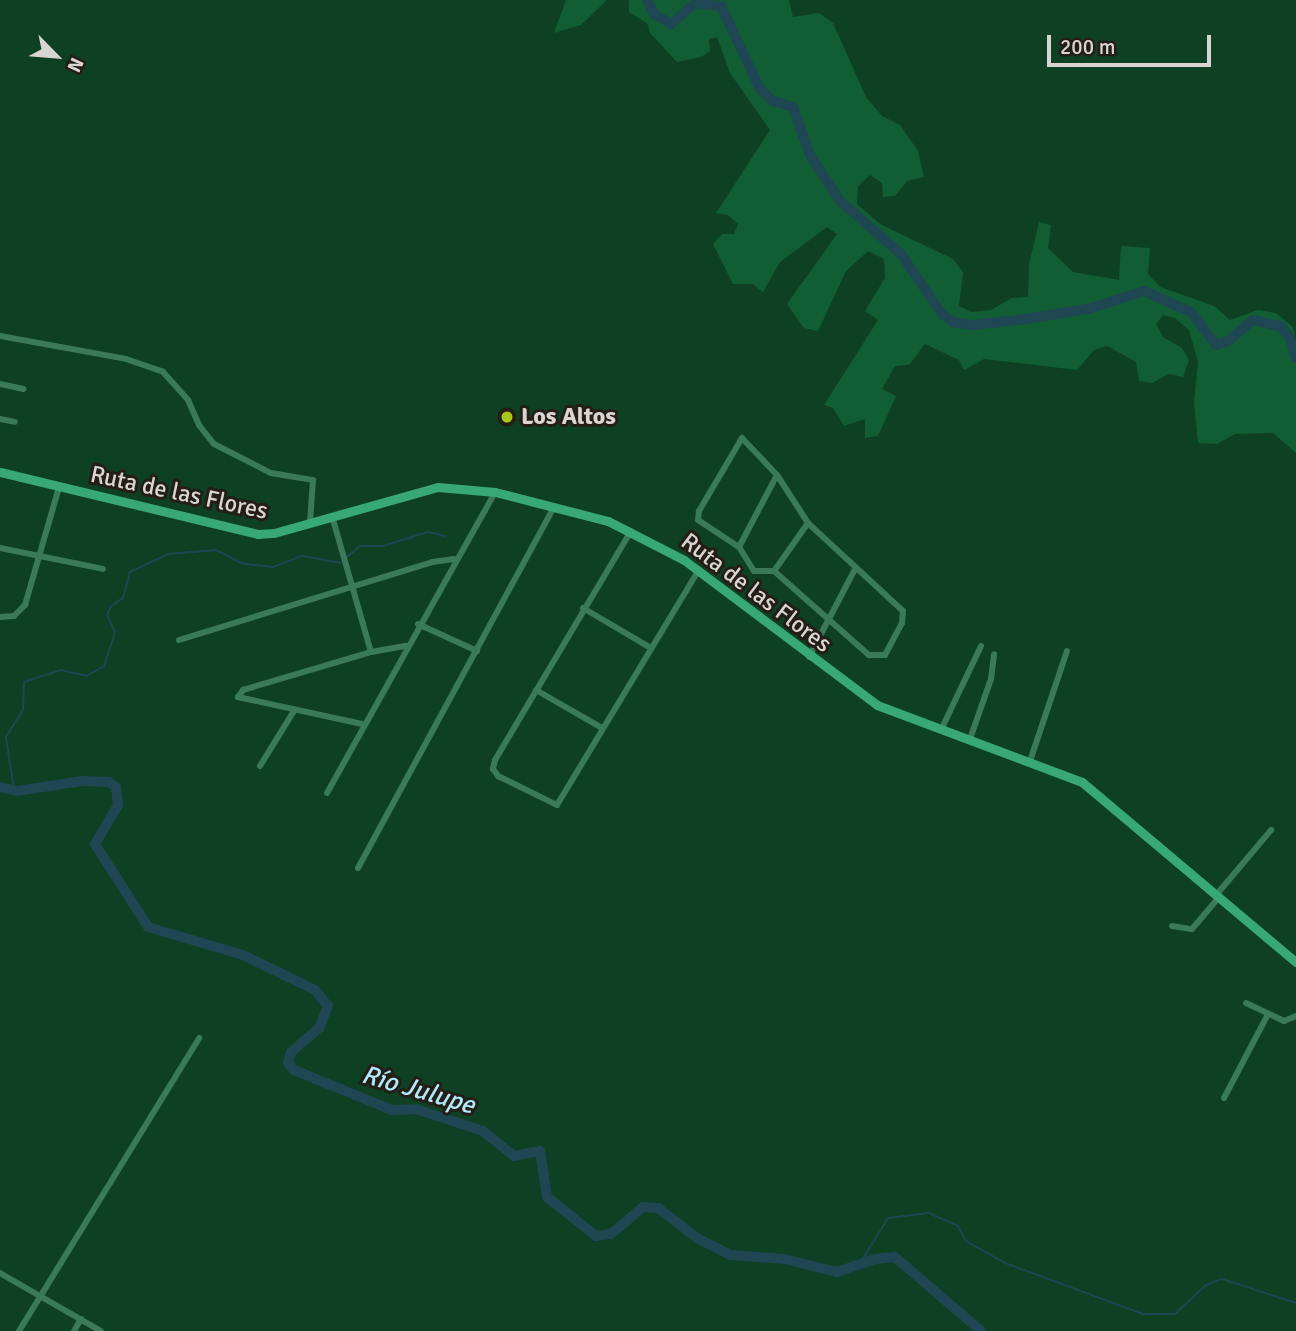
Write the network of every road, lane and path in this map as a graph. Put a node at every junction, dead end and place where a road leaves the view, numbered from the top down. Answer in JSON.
{"nodes":[{"id":1,"x":0,"y":336,"type":"edge"},
{"id":2,"x":0,"y":384,"type":"edge"},
{"id":3,"x":23,"y":389,"type":"dead end"},
{"id":4,"x":0,"y":419,"type":"edge"},
{"id":5,"x":15,"y":422,"type":"dead end"},
{"id":6,"x":0,"y":472,"type":"edge"},
{"id":7,"x":777,"y":475,"type":"junction"},
{"id":8,"x":59,"y":487,"type":"junction"},
{"id":9,"x":495,"y":492,"type":"junction"},
{"id":10,"x":554,"y":506,"type":"junction"},
{"id":11,"x":332,"y":516,"type":"junction"},
{"id":12,"x":310,"y":523,"type":"junction"},
{"id":13,"x":808,"y":523,"type":"junction"},
{"id":14,"x":632,"y":531,"type":"junction"},
{"id":15,"x":739,"y":547,"type":"junction"},
{"id":16,"x":0,"y":548,"type":"edge"},
{"id":17,"x":39,"y":557,"type":"junction"},
{"id":18,"x":454,"y":559,"type":"junction"},
{"id":19,"x":103,"y":569,"type":"dead end"},
{"id":20,"x":855,"y":569,"type":"junction"},
{"id":21,"x":699,"y":570,"type":"junction"},
{"id":22,"x":774,"y":571,"type":"junction"},
{"id":23,"x":351,"y":589,"type":"junction"},
{"id":24,"x":583,"y":608,"type":"junction"},
{"id":25,"x":0,"y":617,"type":"edge"},
{"id":26,"x":830,"y":619,"type":"junction"},
{"id":27,"x":418,"y":624,"type":"junction"},
{"id":28,"x":179,"y":640,"type":"dead end"},
{"id":29,"x":406,"y":646,"type":"junction"},
{"id":30,"x":981,"y":646,"type":"dead end"},
{"id":31,"x":651,"y":648,"type":"junction"},
{"id":32,"x":477,"y":651,"type":"junction"},
{"id":33,"x":1067,"y":651,"type":"dead end"},
{"id":34,"x":371,"y":652,"type":"junction"},
{"id":35,"x":994,"y":654,"type":"dead end"},
{"id":36,"x":809,"y":657,"type":"junction"},
{"id":37,"x":536,"y":690,"type":"junction"},
{"id":38,"x":294,"y":711,"type":"junction"},
{"id":39,"x":362,"y":724,"type":"junction"},
{"id":40,"x":602,"y":728,"type":"junction"},
{"id":41,"x":941,"y":730,"type":"junction"},
{"id":42,"x":970,"y":740,"type":"junction"},
{"id":43,"x":1030,"y":761,"type":"junction"},
{"id":44,"x":260,"y":766,"type":"dead end"},
{"id":45,"x":327,"y":793,"type":"dead end"},
{"id":46,"x":1271,"y":830,"type":"dead end"},
{"id":47,"x":358,"y":868,"type":"dead end"},
{"id":48,"x":1219,"y":895,"type":"junction"},
{"id":49,"x":1172,"y":926,"type":"dead end"},
{"id":50,"x":1296,"y":962,"type":"edge"},
{"id":51,"x":1246,"y":1003,"type":"dead end"},
{"id":52,"x":1267,"y":1016,"type":"junction"},
{"id":53,"x":1296,"y":1016,"type":"edge"},
{"id":54,"x":199,"y":1038,"type":"dead end"},
{"id":55,"x":1224,"y":1098,"type":"dead end"},
{"id":56,"x":0,"y":1273,"type":"edge"},
{"id":57,"x":41,"y":1296,"type":"junction"},
{"id":58,"x":81,"y":1319,"type":"junction"},
{"id":59,"x":19,"y":1331,"type":"edge"},
{"id":60,"x":74,"y":1331,"type":"edge"},
{"id":61,"x":102,"y":1331,"type":"edge"}],
"edges":[{"from":1,"to":12,"type":"street"},
{"from":2,"to":3,"type":"street"},
{"from":4,"to":5,"type":"street"},
{"from":6,"to":8,"type":"main road","name":"Ruta de las Flores"},
{"from":7,"to":13,"type":"street"},
{"from":7,"to":15,"type":"street"},
{"from":7,"to":15,"type":"street"},
{"from":8,"to":12,"type":"main road","name":"Ruta de las Flores"},
{"from":8,"to":17,"type":"street"},
{"from":9,"to":10,"type":"main road","name":"Ruta de las Flores"},
{"from":9,"to":11,"type":"main road","name":"Ruta de las Flores"},
{"from":9,"to":18,"type":"street"},
{"from":10,"to":14,"type":"main road","name":"Ruta de las Flores"},
{"from":10,"to":32,"type":"street"},
{"from":11,"to":12,"type":"main road","name":"Ruta de las Flores"},
{"from":11,"to":23,"type":"street"},
{"from":13,"to":20,"type":"street"},
{"from":13,"to":22,"type":"street"},
{"from":14,"to":21,"type":"main road","name":"Ruta de las Flores"},
{"from":14,"to":24,"type":"street"},
{"from":15,"to":22,"type":"street"},
{"from":16,"to":17,"type":"street"},
{"from":17,"to":19,"type":"street"},
{"from":17,"to":25,"type":"street"},
{"from":18,"to":23,"type":"street"},
{"from":18,"to":27,"type":"street"},
{"from":20,"to":26,"type":"street"},
{"from":20,"to":26,"type":"street"},
{"from":21,"to":31,"type":"street"},
{"from":21,"to":36,"type":"main road","name":"Ruta de las Flores"},
{"from":22,"to":26,"type":"street"},
{"from":23,"to":28,"type":"street"},
{"from":23,"to":34,"type":"street"},
{"from":24,"to":31,"type":"street"},
{"from":24,"to":37,"type":"street"},
{"from":26,"to":36,"type":"street"},
{"from":27,"to":29,"type":"street"},
{"from":27,"to":32,"type":"street"},
{"from":29,"to":34,"type":"street"},
{"from":29,"to":39,"type":"street"},
{"from":30,"to":41,"type":"street"},
{"from":31,"to":40,"type":"street"},
{"from":32,"to":47,"type":"street"},
{"from":33,"to":43,"type":"street"},
{"from":34,"to":38,"type":"street"},
{"from":35,"to":42,"type":"street"},
{"from":36,"to":41,"type":"main road","name":"Ruta de las Flores"},
{"from":37,"to":40,"type":"street"},
{"from":37,"to":40,"type":"street"},
{"from":38,"to":39,"type":"street"},
{"from":38,"to":44,"type":"street"},
{"from":39,"to":45,"type":"street"},
{"from":41,"to":42,"type":"main road","name":"Ruta de las Flores"},
{"from":42,"to":43,"type":"main road","name":"Ruta de las Flores"},
{"from":43,"to":48,"type":"main road","name":"Ruta de las Flores"},
{"from":46,"to":48,"type":"street"},
{"from":48,"to":49,"type":"street"},
{"from":48,"to":50,"type":"main road","name":"Ruta de las Flores"},
{"from":51,"to":52,"type":"street"},
{"from":52,"to":53,"type":"street"},
{"from":52,"to":55,"type":"street"},
{"from":54,"to":57,"type":"street"},
{"from":56,"to":57,"type":"street"},
{"from":57,"to":58,"type":"street"},
{"from":57,"to":59,"type":"street"},
{"from":58,"to":60,"type":"street"},
{"from":58,"to":61,"type":"street"}]}
